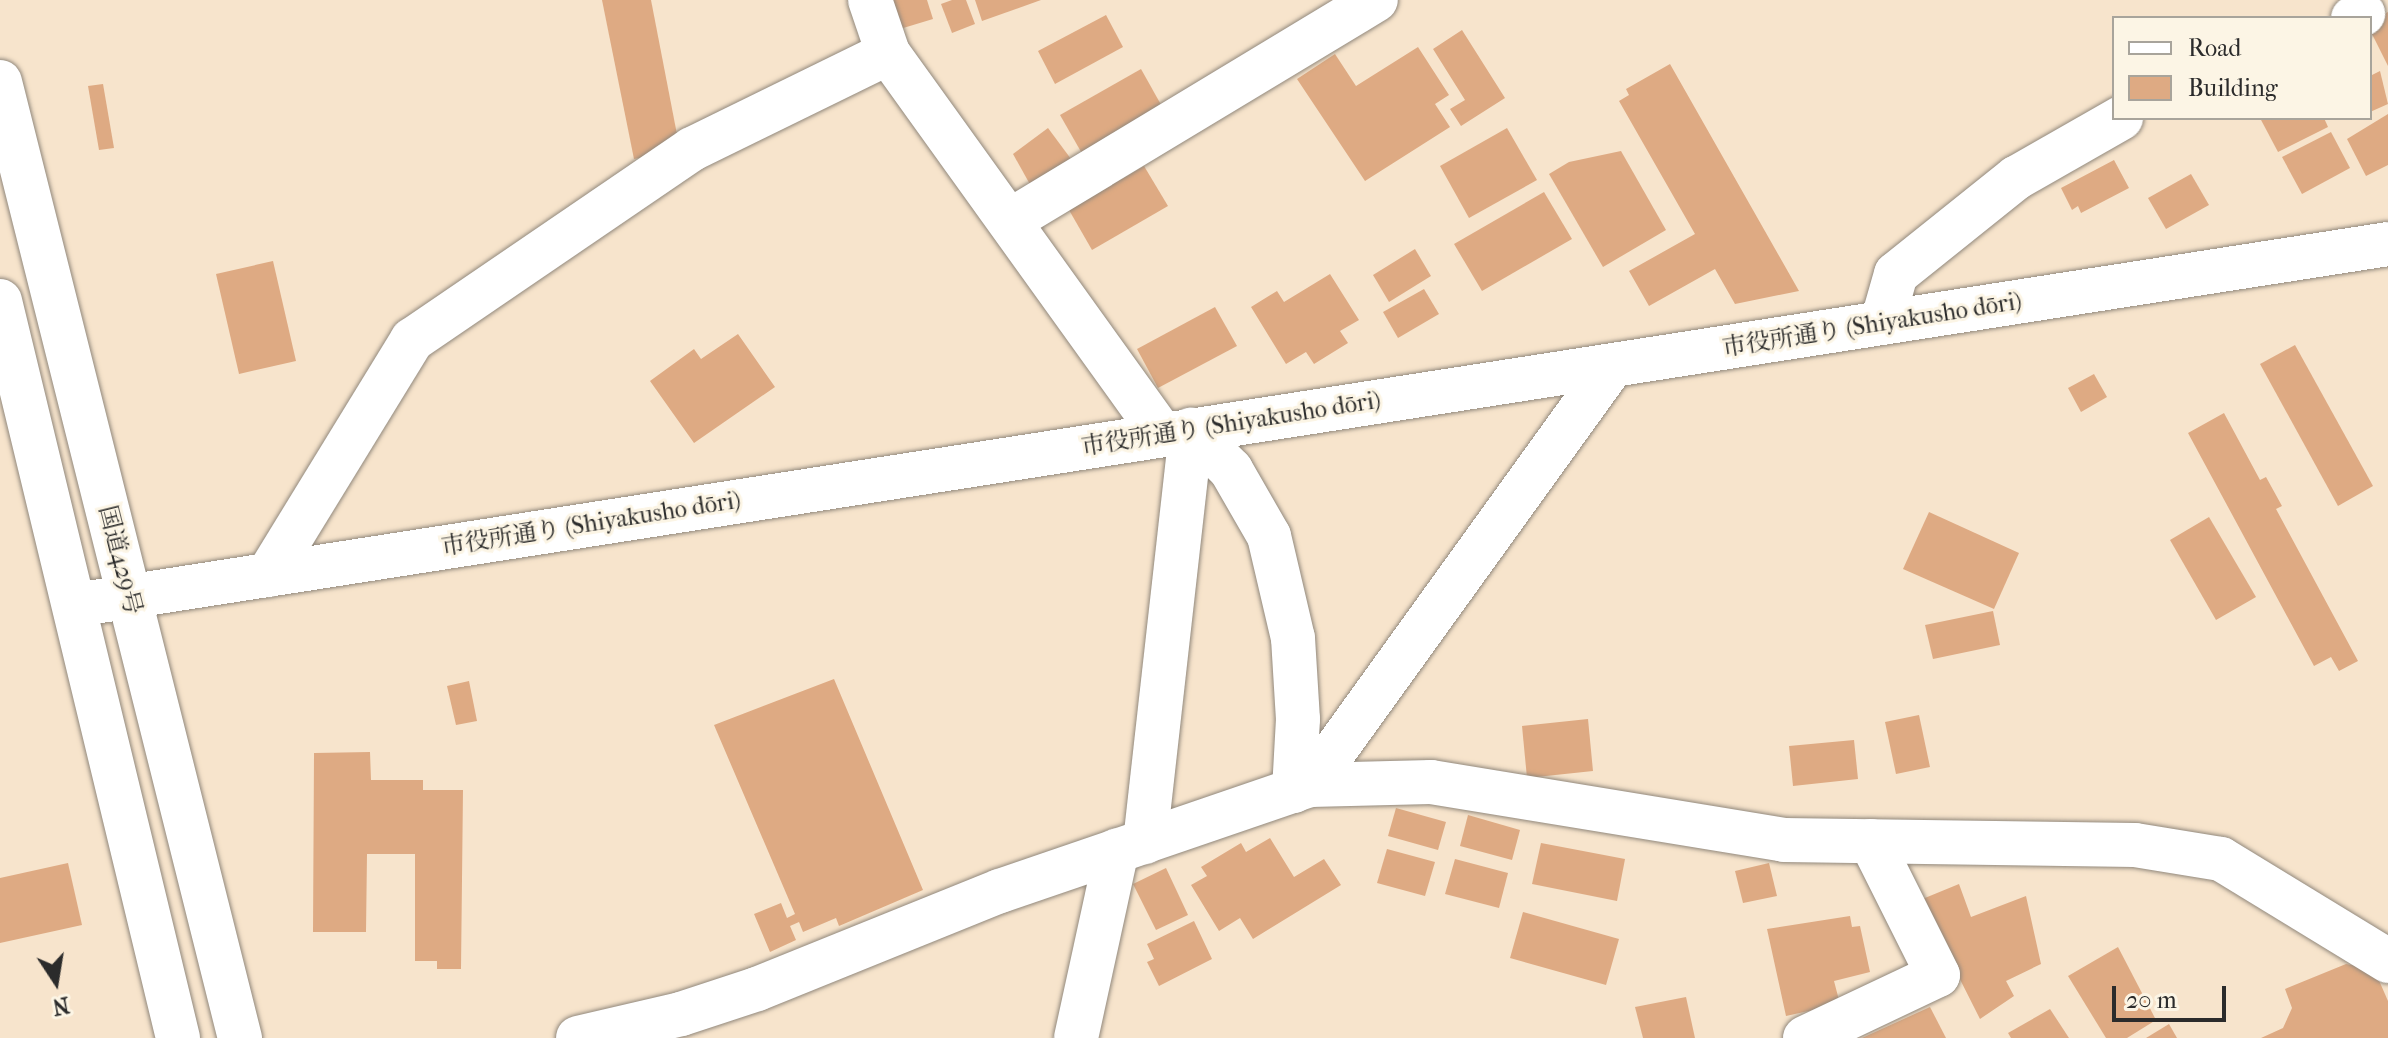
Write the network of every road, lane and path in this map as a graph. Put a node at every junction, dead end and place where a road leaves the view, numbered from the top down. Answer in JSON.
{"nodes":[{"id":1,"x":870,"y":0,"type":"edge"},
{"id":2,"x":1376,"y":0,"type":"edge"},
{"id":3,"x":888,"y":53,"type":"junction"},
{"id":4,"x":0,"y":82,"type":"edge"},
{"id":5,"x":2118,"y":120,"type":"edge"},
{"id":6,"x":1011,"y":220,"type":"junction"},
{"id":7,"x":2388,"y":244,"type":"edge"},
{"id":8,"x":0,"y":301,"type":"edge"},
{"id":9,"x":1882,"y":323,"type":"junction"},
{"id":10,"x":1612,"y":366,"type":"junction"},
{"id":11,"x":1176,"y":432,"type":"junction"},
{"id":12,"x":268,"y":575,"type":"junction"},
{"id":13,"x":130,"y":596,"type":"junction"},
{"id":14,"x":75,"y":605,"type":"junction"},
{"id":15,"x":1302,"y":788,"type":"junction"},
{"id":16,"x":1871,"y":841,"type":"junction"},
{"id":17,"x":1131,"y":846,"type":"junction"},
{"id":18,"x":2388,"y":961,"type":"edge"},
{"id":19,"x":178,"y":1038,"type":"edge"},
{"id":20,"x":240,"y":1038,"type":"edge"},
{"id":21,"x":578,"y":1038,"type":"edge"},
{"id":22,"x":1076,"y":1038,"type":"edge"},
{"id":23,"x":1805,"y":1038,"type":"edge"}],
"edges":[{"from":1,"to":3,"type":"main road"},
{"from":2,"to":6,"type":"main road"},
{"from":3,"to":6,"type":"main road"},
{"from":3,"to":12,"type":"main road"},
{"from":4,"to":13,"type":"main road","name":"国道429号"},
{"from":5,"to":9,"type":"main road"},
{"from":6,"to":11,"type":"main road"},
{"from":7,"to":9,"type":"main road","name":"市役所通り (Shiyakusho dōri)"},
{"from":8,"to":14,"type":"main road"},
{"from":9,"to":10,"type":"main road","name":"市役所通り (Shiyakusho dōri)"},
{"from":10,"to":11,"type":"main road","name":"市役所通り (Shiyakusho dōri)"},
{"from":10,"to":15,"type":"main road"},
{"from":11,"to":12,"type":"main road","name":"市役所通り (Shiyakusho dōri)"},
{"from":11,"to":15,"type":"main road"},
{"from":11,"to":17,"type":"main road"},
{"from":12,"to":13,"type":"main road","name":"市役所通り (Shiyakusho dōri)"},
{"from":13,"to":14,"type":"main road","name":"市役所通り (Shiyakusho dōri)"},
{"from":13,"to":20,"type":"main road","name":"国道429号"},
{"from":14,"to":19,"type":"main road"},
{"from":15,"to":16,"type":"main road"},
{"from":15,"to":17,"type":"main road"},
{"from":16,"to":18,"type":"main road"},
{"from":16,"to":23,"type":"main road"},
{"from":17,"to":21,"type":"main road"},
{"from":17,"to":22,"type":"main road"}]}
